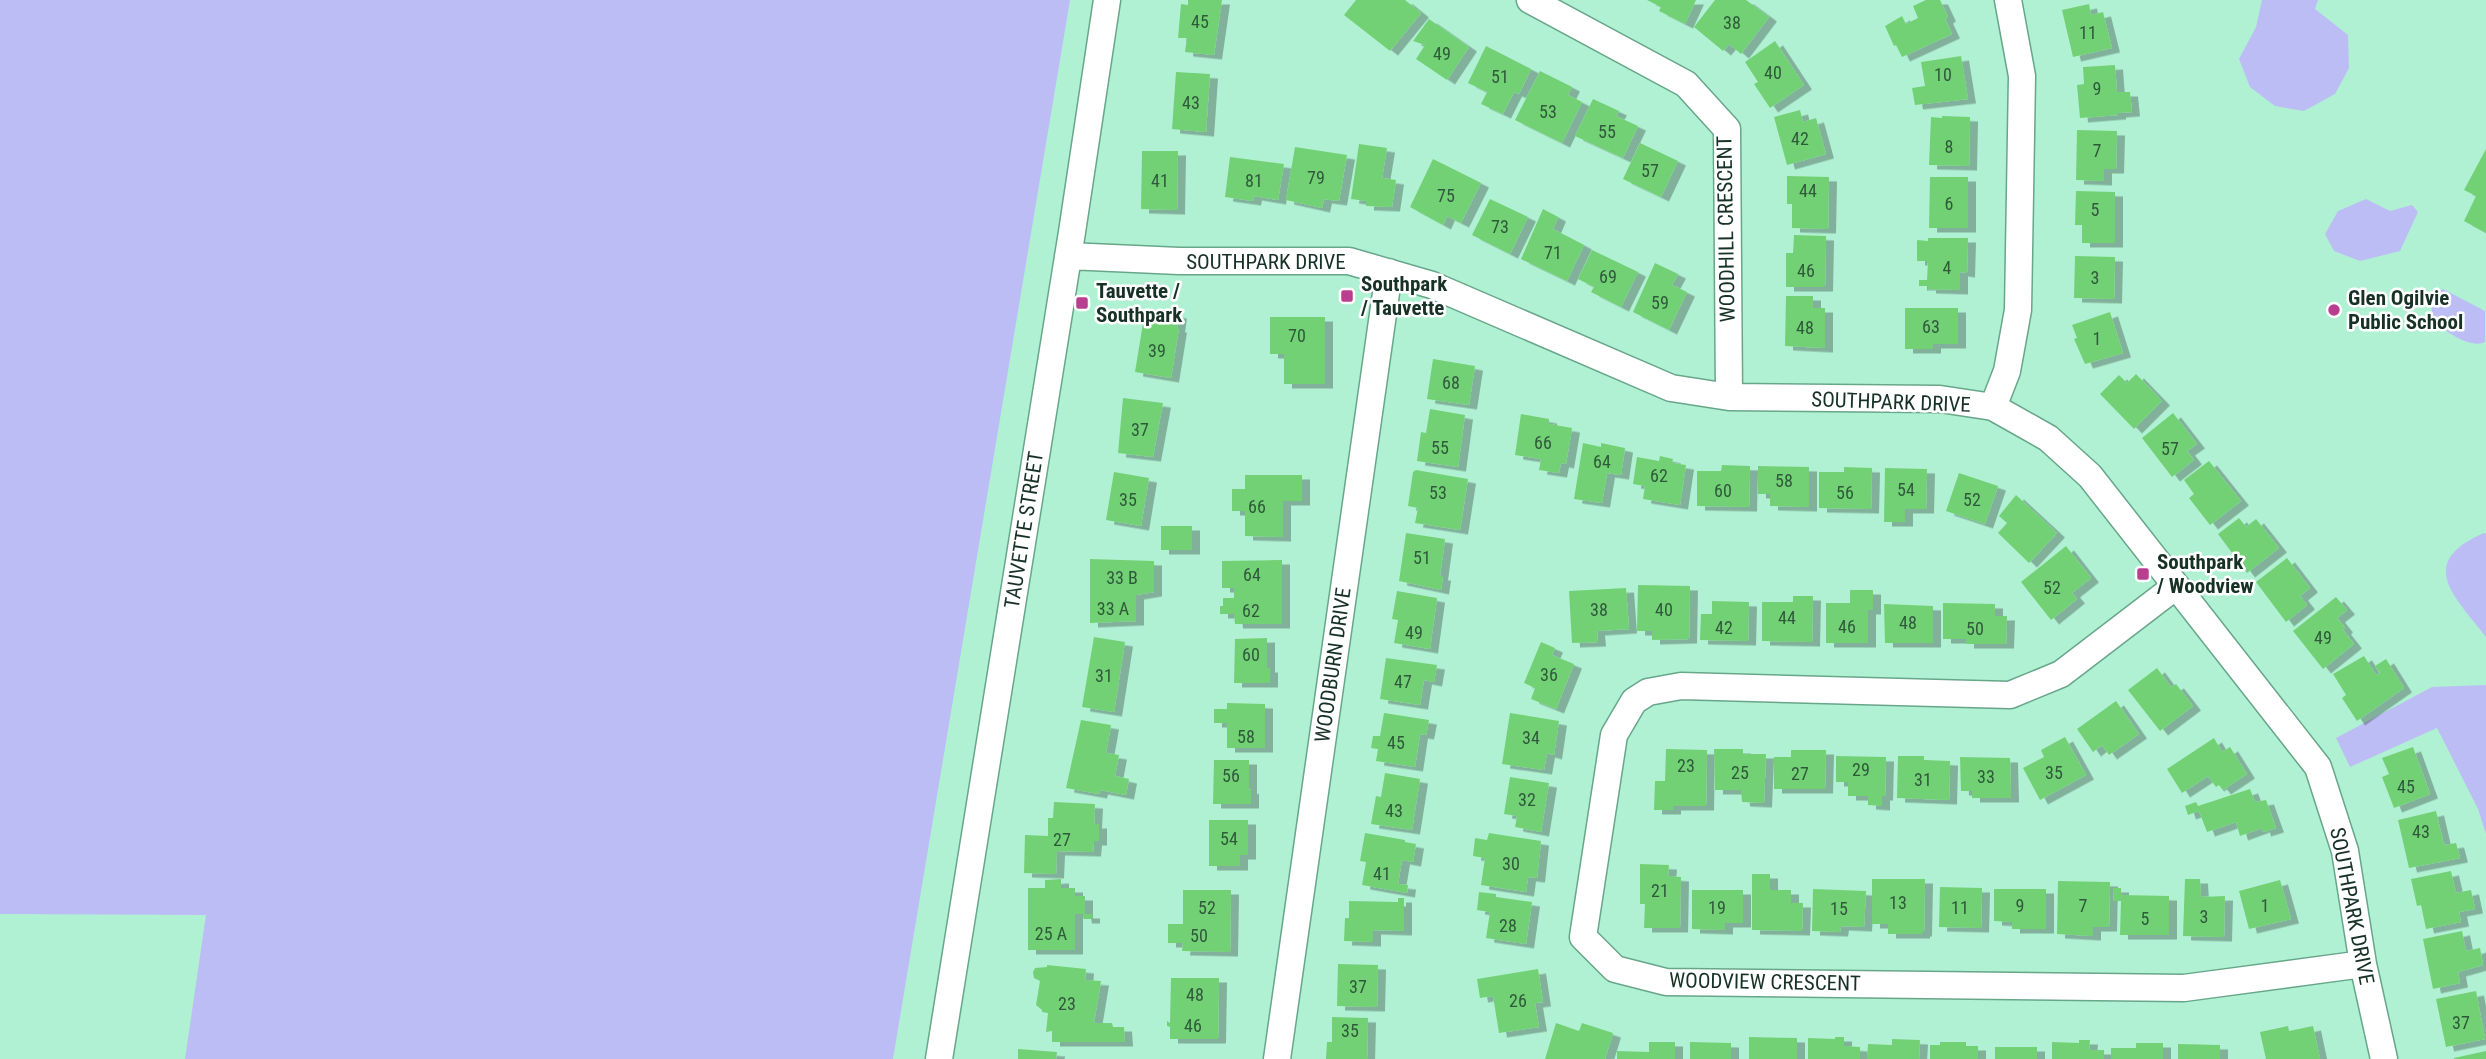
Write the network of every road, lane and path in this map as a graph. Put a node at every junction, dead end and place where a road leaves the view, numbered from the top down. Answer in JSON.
{"nodes":[{"id":1,"x":1107,"y":0,"type":"edge"},
{"id":2,"x":1530,"y":0,"type":"edge"},
{"id":3,"x":2008,"y":0,"type":"edge"},
{"id":4,"x":1068,"y":256,"type":"junction"},
{"id":5,"x":1389,"y":272,"type":"junction"},
{"id":6,"x":1729,"y":397,"type":"junction"},
{"id":7,"x":1993,"y":407,"type":"junction"},
{"id":8,"x":2176,"y":586,"type":"junction"},
{"id":9,"x":2363,"y":964,"type":"junction"},
{"id":10,"x":939,"y":1059,"type":"edge"},
{"id":11,"x":1277,"y":1059,"type":"edge"},
{"id":12,"x":2384,"y":1059,"type":"edge"}],
"edges":[{"from":1,"to":4,"type":"street","name":"TAUVETTE STREET"},
{"from":2,"to":6,"type":"street","name":"WOODHILL CRESCENT"},
{"from":3,"to":7,"type":"street"},
{"from":4,"to":5,"type":"street","name":"SOUTHPARK DRIVE"},
{"from":4,"to":10,"type":"street","name":"TAUVETTE STREET"},
{"from":5,"to":6,"type":"street","name":"SOUTHPARK DRIVE"},
{"from":5,"to":11,"type":"street","name":"WOODBURN DRIVE"},
{"from":6,"to":7,"type":"street","name":"SOUTHPARK DRIVE"},
{"from":7,"to":8,"type":"street","name":"SOUTHPARK DRIVE"},
{"from":8,"to":9,"type":"street","name":"SOUTHPARK DRIVE"},
{"from":8,"to":9,"type":"street","name":"WOODVIEW CRESCENT"},
{"from":9,"to":12,"type":"street","name":"SOUTHPARK DRIVE"}]}
